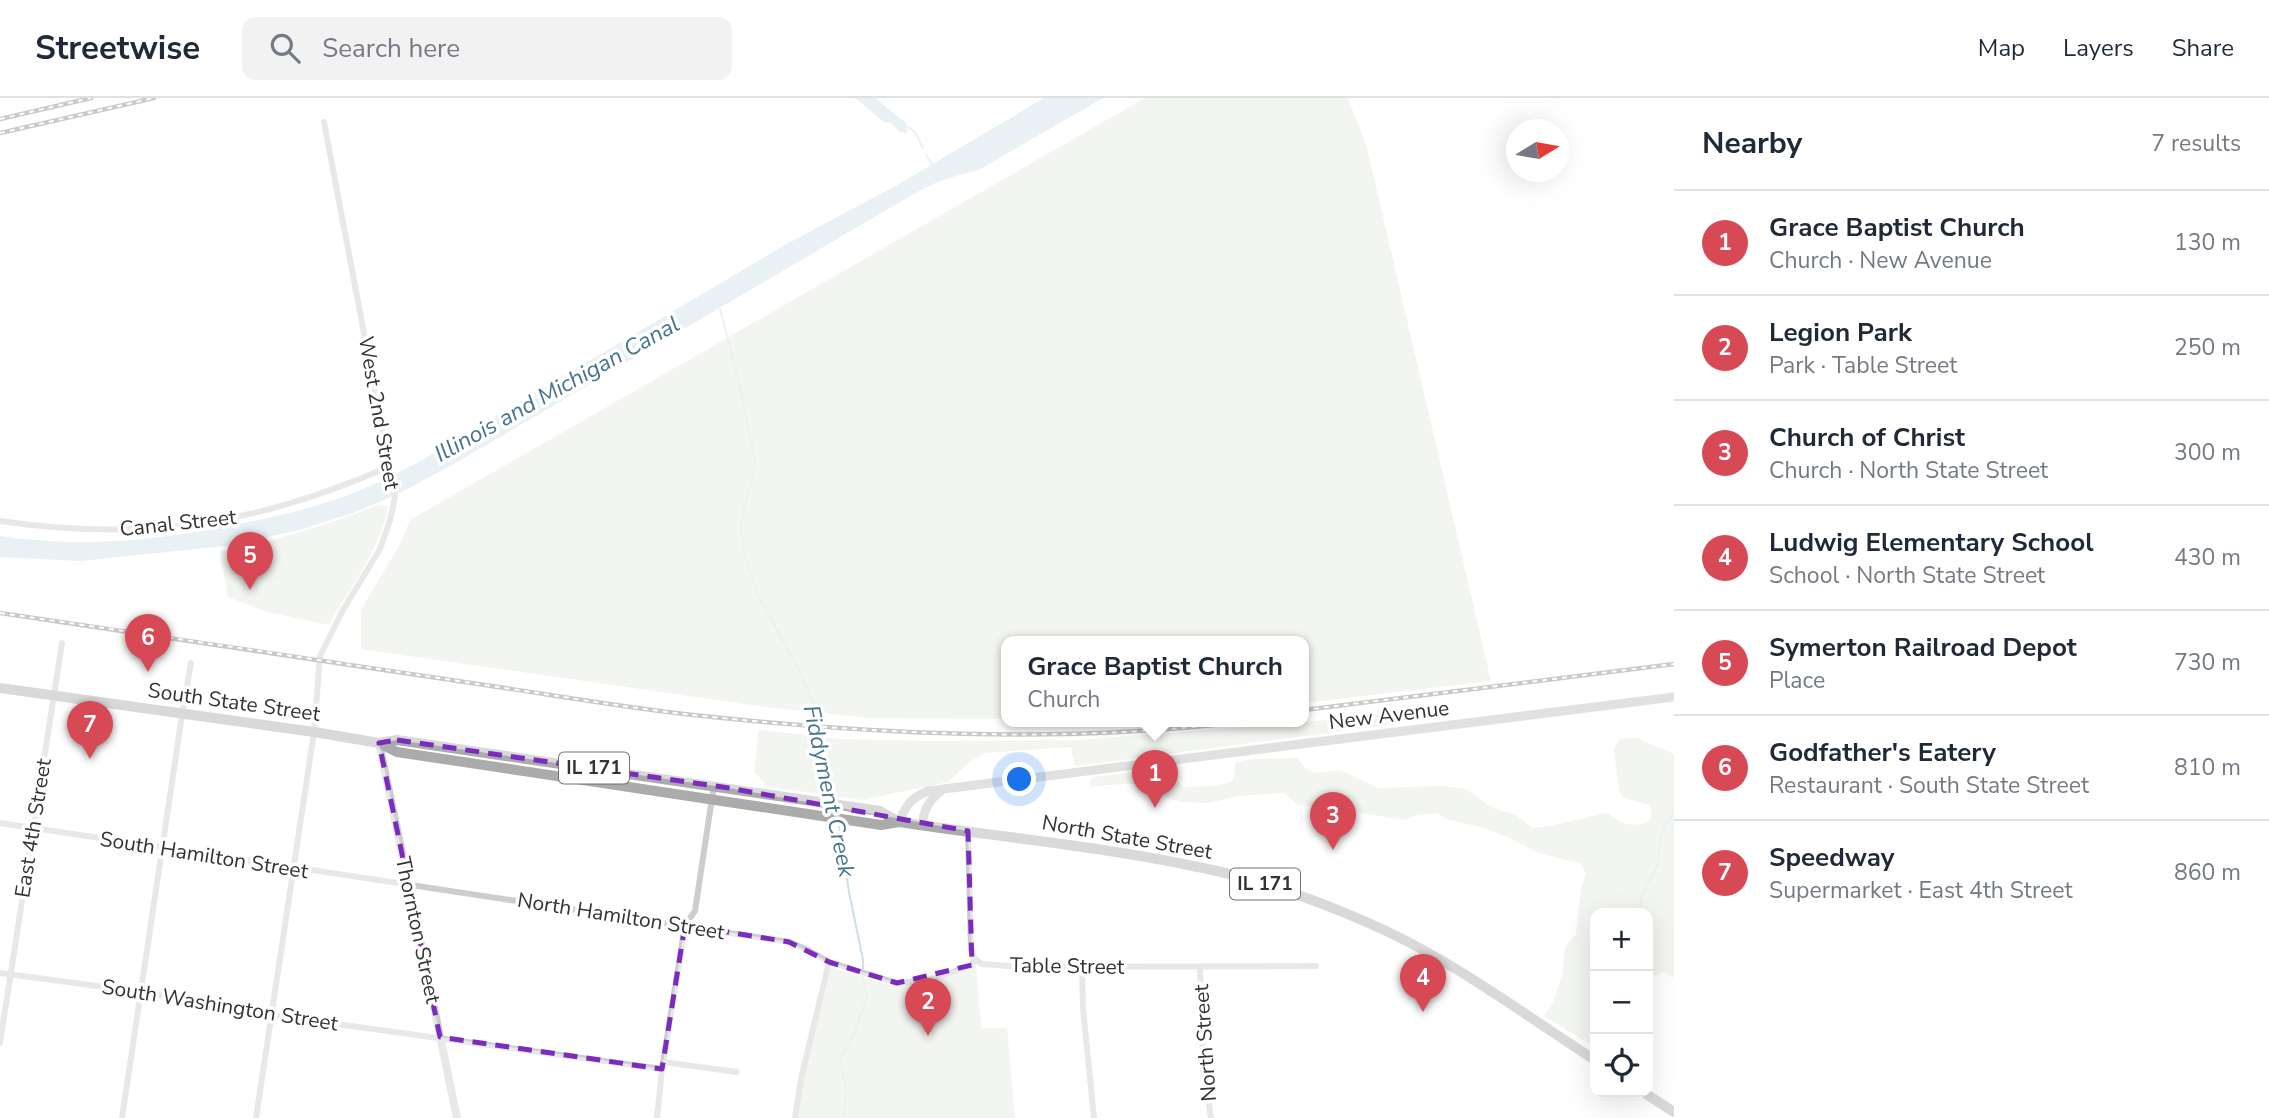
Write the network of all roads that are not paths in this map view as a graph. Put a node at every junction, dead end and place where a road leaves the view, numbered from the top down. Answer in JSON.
{"nodes":[{"id":1,"x":324,"y":122,"type":"dead end"},
{"id":2,"x":390,"y":466,"type":"junction"},
{"id":3,"x":0,"y":521,"type":"edge"},
{"id":4,"x":62,"y":643,"type":"dead end"},
{"id":5,"x":191,"y":663,"type":"dead end"},
{"id":6,"x":0,"y":688,"type":"edge"},
{"id":7,"x":53,"y":695,"type":"junction"},
{"id":8,"x":1674,"y":697,"type":"edge"},
{"id":9,"x":182,"y":715,"type":"junction"},
{"id":10,"x":314,"y":732,"type":"junction"},
{"id":11,"x":379,"y":743,"type":"junction"},
{"id":12,"x":714,"y":785,"type":"junction"},
{"id":13,"x":942,"y":791,"type":"junction"},
{"id":14,"x":712,"y":800,"type":"junction"},
{"id":15,"x":899,"y":822,"type":"junction"},
{"id":16,"x":0,"y":823,"type":"edge"},
{"id":17,"x":922,"y":825,"type":"junction"},
{"id":18,"x":32,"y":828,"type":"junction"},
{"id":19,"x":968,"y":831,"type":"junction"},
{"id":20,"x":163,"y":849,"type":"junction"},
{"id":21,"x":294,"y":869,"type":"junction"},
{"id":22,"x":409,"y":885,"type":"junction"},
{"id":23,"x":685,"y":925,"type":"junction"},
{"id":24,"x":975,"y":959,"type":"junction"},
{"id":25,"x":829,"y":962,"type":"junction"},
{"id":26,"x":1316,"y":966,"type":"dead end"},
{"id":27,"x":1200,"y":967,"type":"junction"},
{"id":28,"x":1082,"y":968,"type":"junction"},
{"id":29,"x":0,"y":973,"type":"edge"},
{"id":30,"x":10,"y":974,"type":"junction"},
{"id":31,"x":142,"y":992,"type":"junction"},
{"id":32,"x":272,"y":1015,"type":"junction"},
{"id":33,"x":440,"y":1038,"type":"junction"},
{"id":34,"x":0,"y":1043,"type":"edge"},
{"id":35,"x":1590,"y":1057,"type":"edge"},
{"id":36,"x":663,"y":1066,"type":"junction"},
{"id":37,"x":737,"y":1072,"type":"dead end"},
{"id":38,"x":1651,"y":1097,"type":"edge"},
{"id":39,"x":1674,"y":1112,"type":"edge"},
{"id":40,"x":122,"y":1118,"type":"edge"},
{"id":41,"x":256,"y":1118,"type":"edge"},
{"id":42,"x":457,"y":1118,"type":"edge"},
{"id":43,"x":657,"y":1118,"type":"edge"},
{"id":44,"x":795,"y":1118,"type":"edge"},
{"id":45,"x":1094,"y":1118,"type":"edge"},
{"id":46,"x":1211,"y":1118,"type":"edge"}],
"edges":[{"from":1,"to":2,"type":"street","name":"West 2nd Street"},
{"from":2,"to":3,"type":"street","name":"Canal Street"},
{"from":2,"to":10,"type":"street","name":"West 2nd Street"},
{"from":4,"to":7,"type":"street","name":"East 4th Street"},
{"from":5,"to":9,"type":"street"},
{"from":6,"to":7,"type":"main road","name":"South State Street","number":"IL 171"},
{"from":7,"to":9,"type":"main road","name":"South State Street","number":"IL 171"},
{"from":7,"to":18,"type":"street","name":"East 4th Street"},
{"from":8,"to":13,"type":"main road","name":"New Avenue"},
{"from":9,"to":10,"type":"main road","name":"South State Street","number":"IL 171"},
{"from":9,"to":20,"type":"street"},
{"from":10,"to":11,"type":"main road","name":"South State Street","number":"IL 171"},
{"from":10,"to":21,"type":"street","name":"West 2nd Street"},
{"from":11,"to":12,"type":"main road","name":"North State Street","number":"IL 171"},
{"from":11,"to":14,"type":"main road","name":"North State Street","number":"IL 171"},
{"from":11,"to":22,"type":"street","name":"Thornton Street"},
{"from":12,"to":14,"type":"street"},
{"from":12,"to":15,"type":"main road","name":"North State Street","number":"IL 171"},
{"from":13,"to":15,"type":"main road","name":"New Avenue"},
{"from":13,"to":17,"type":"main road"},
{"from":14,"to":15,"type":"main road","name":"North State Street","number":"IL 171"},
{"from":14,"to":23,"type":"street"},
{"from":15,"to":17,"type":"main road","name":"North State Street","number":"IL 171"},
{"from":16,"to":18,"type":"street","name":"South Hamilton Street"},
{"from":17,"to":19,"type":"main road","name":"North State Street","number":"IL 171"},
{"from":18,"to":20,"type":"street","name":"South Hamilton Street"},
{"from":18,"to":30,"type":"street","name":"East 4th Street"},
{"from":19,"to":24,"type":"street"},
{"from":19,"to":35,"type":"main road","name":"North State Street","number":"IL 171"},
{"from":20,"to":21,"type":"street","name":"South Hamilton Street"},
{"from":20,"to":31,"type":"street"},
{"from":21,"to":22,"type":"street","name":"South Hamilton Street"},
{"from":21,"to":32,"type":"street","name":"West 2nd Street"},
{"from":22,"to":23,"type":"street","name":"North Hamilton Street"},
{"from":22,"to":33,"type":"street","name":"Thornton Street"},
{"from":23,"to":25,"type":"street","name":"North Hamilton Street"},
{"from":23,"to":36,"type":"street"},
{"from":24,"to":25,"type":"street"},
{"from":24,"to":28,"type":"street","name":"Table Street"},
{"from":25,"to":44,"type":"street"},
{"from":26,"to":27,"type":"street","name":"Table Street"},
{"from":27,"to":28,"type":"street","name":"Table Street"},
{"from":27,"to":46,"type":"street","name":"North Street"},
{"from":28,"to":45,"type":"street"},
{"from":29,"to":30,"type":"street","name":"South Washington Street"},
{"from":30,"to":31,"type":"street","name":"South Washington Street"},
{"from":30,"to":34,"type":"street","name":"East 4th Street"},
{"from":31,"to":32,"type":"street","name":"South Washington Street"},
{"from":31,"to":40,"type":"street"},
{"from":32,"to":33,"type":"street","name":"South Washington Street"},
{"from":32,"to":41,"type":"street","name":"West 2nd Street"},
{"from":33,"to":36,"type":"street","name":"South Washington Street"},
{"from":33,"to":42,"type":"street","name":"Thornton Street"},
{"from":36,"to":37,"type":"street","name":"South Washington Street"},
{"from":36,"to":43,"type":"street"},
{"from":38,"to":39,"type":"main road"}]}
